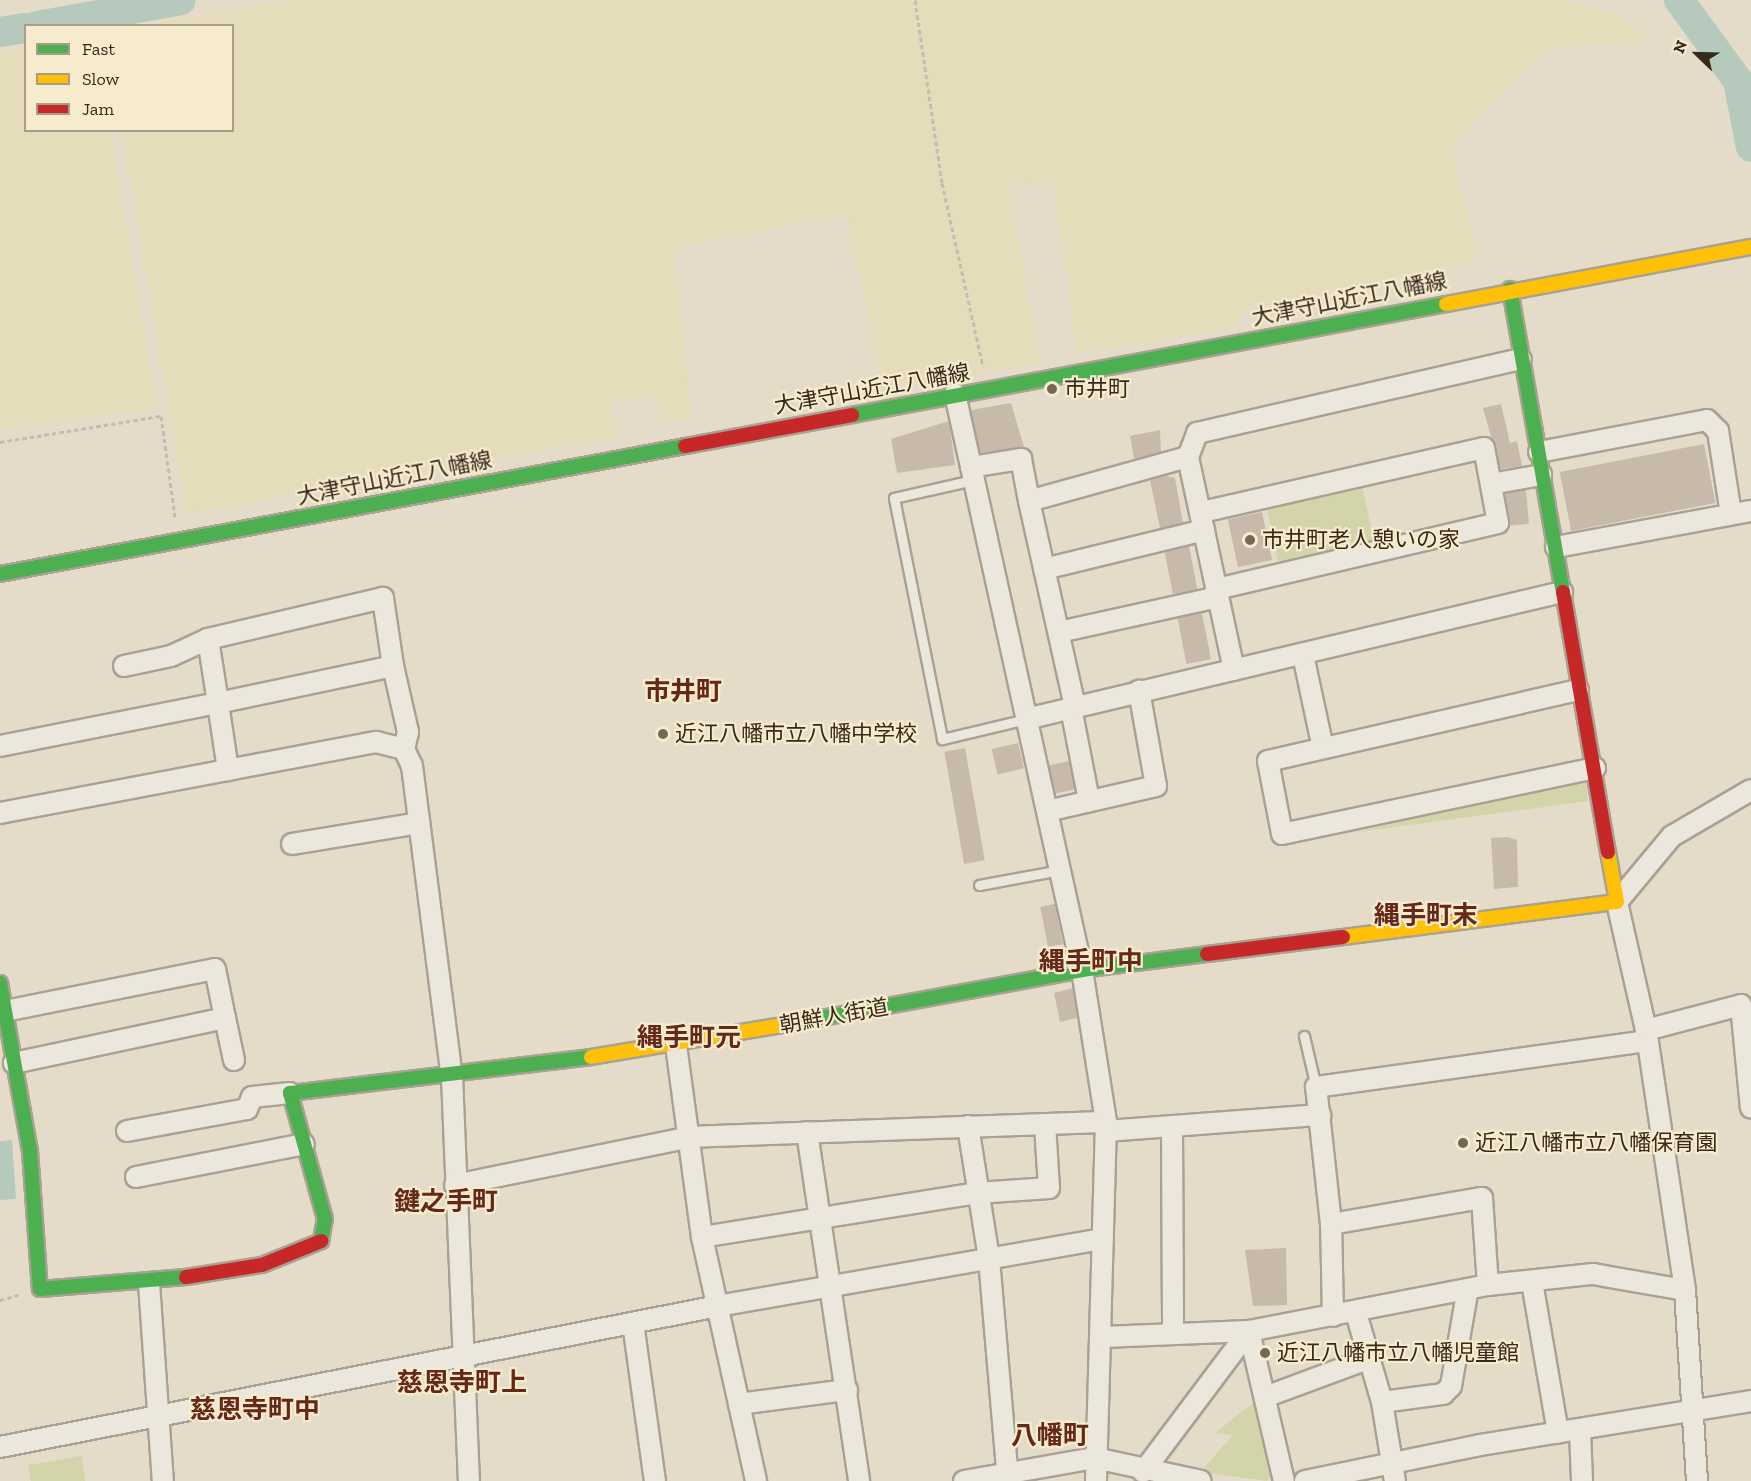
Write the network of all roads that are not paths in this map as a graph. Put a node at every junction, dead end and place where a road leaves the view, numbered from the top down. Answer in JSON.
{"nodes":[{"id":1,"x":1749,"y":247,"type":"edge"},
{"id":2,"x":1510,"y":289,"type":"junction"},
{"id":3,"x":1521,"y":359,"type":"junction"},
{"id":4,"x":955,"y":394,"type":"junction"},
{"id":5,"x":1539,"y":452,"type":"junction"},
{"id":6,"x":1188,"y":457,"type":"junction"},
{"id":7,"x":972,"y":474,"type":"junction"},
{"id":8,"x":1541,"y":475,"type":"junction"},
{"id":9,"x":1491,"y":484,"type":"junction"},
{"id":10,"x":1029,"y":501,"type":"junction"},
{"id":11,"x":1751,"y":511,"type":"edge"},
{"id":12,"x":1731,"y":514,"type":"junction"},
{"id":13,"x":1203,"y":521,"type":"junction"},
{"id":14,"x":1556,"y":547,"type":"junction"},
{"id":15,"x":1044,"y":569,"type":"junction"},
{"id":16,"x":0,"y":574,"type":"edge"},
{"id":17,"x":1562,"y":591,"type":"junction"},
{"id":18,"x":1217,"y":593,"type":"junction"},
{"id":19,"x":1059,"y":632,"type":"junction"},
{"id":20,"x":208,"y":639,"type":"junction"},
{"id":21,"x":1303,"y":655,"type":"junction"},
{"id":22,"x":124,"y":666,"type":"dead end"},
{"id":23,"x":393,"y":666,"type":"junction"},
{"id":24,"x":1234,"y":670,"type":"junction"},
{"id":25,"x":1578,"y":690,"type":"junction"},
{"id":26,"x":1139,"y":691,"type":"junction"},
{"id":27,"x":218,"y":703,"type":"junction"},
{"id":28,"x":1073,"y":707,"type":"junction"},
{"id":29,"x":1026,"y":718,"type":"junction"},
{"id":30,"x":0,"y":746,"type":"edge"},
{"id":31,"x":1323,"y":748,"type":"junction"},
{"id":32,"x":404,"y":749,"type":"junction"},
{"id":33,"x":1595,"y":768,"type":"junction"},
{"id":34,"x":228,"y":770,"type":"junction"},
{"id":35,"x":1751,"y":790,"type":"edge"},
{"id":36,"x":1089,"y":801,"type":"junction"},
{"id":37,"x":1047,"y":811,"type":"junction"},
{"id":38,"x":0,"y":813,"type":"edge"},
{"id":39,"x":419,"y":823,"type":"junction"},
{"id":40,"x":292,"y":843,"type":"dead end"},
{"id":41,"x":1060,"y":870,"type":"junction"},
{"id":42,"x":979,"y":885,"type":"dead end"},
{"id":43,"x":1617,"y":902,"type":"junction"},
{"id":44,"x":1082,"y":970,"type":"junction"},
{"id":45,"x":0,"y":983,"type":"edge"},
{"id":46,"x":5,"y":1011,"type":"junction"},
{"id":47,"x":225,"y":1018,"type":"junction"},
{"id":48,"x":1304,"y":1035,"type":"dead end"},
{"id":49,"x":1647,"y":1036,"type":"junction"},
{"id":50,"x":676,"y":1045,"type":"junction"},
{"id":51,"x":234,"y":1060,"type":"dead end"},
{"id":52,"x":14,"y":1063,"type":"junction"},
{"id":53,"x":452,"y":1077,"type":"junction"},
{"id":54,"x":1316,"y":1087,"type":"junction"},
{"id":55,"x":290,"y":1093,"type":"junction"},
{"id":56,"x":1751,"y":1108,"type":"edge"},
{"id":57,"x":1320,"y":1115,"type":"junction"},
{"id":58,"x":1046,"y":1124,"type":"junction"},
{"id":59,"x":968,"y":1126,"type":"junction"},
{"id":60,"x":1106,"y":1127,"type":"junction"},
{"id":61,"x":1172,"y":1129,"type":"junction"},
{"id":62,"x":127,"y":1131,"type":"dead end"},
{"id":63,"x":807,"y":1132,"type":"junction"},
{"id":64,"x":690,"y":1137,"type":"junction"},
{"id":65,"x":304,"y":1144,"type":"junction"},
{"id":66,"x":136,"y":1177,"type":"dead end"},
{"id":67,"x":454,"y":1185,"type":"junction"},
{"id":68,"x":977,"y":1193,"type":"junction"},
{"id":69,"x":821,"y":1218,"type":"junction"},
{"id":70,"x":1331,"y":1224,"type":"junction"},
{"id":71,"x":702,"y":1237,"type":"junction"},
{"id":72,"x":1102,"y":1239,"type":"junction"},
{"id":73,"x":989,"y":1259,"type":"junction"},
{"id":74,"x":1532,"y":1282,"type":"junction"},
{"id":75,"x":149,"y":1283,"type":"junction"},
{"id":76,"x":1488,"y":1285,"type":"junction"},
{"id":77,"x":833,"y":1288,"type":"junction"},
{"id":78,"x":1685,"y":1290,"type":"junction"},
{"id":79,"x":1467,"y":1293,"type":"junction"},
{"id":80,"x":718,"y":1306,"type":"junction"},
{"id":81,"x":1356,"y":1313,"type":"junction"},
{"id":82,"x":1333,"y":1316,"type":"junction"},
{"id":83,"x":633,"y":1323,"type":"junction"},
{"id":84,"x":1249,"y":1331,"type":"junction"},
{"id":85,"x":1173,"y":1334,"type":"junction"},
{"id":86,"x":1103,"y":1337,"type":"junction"},
{"id":87,"x":463,"y":1356,"type":"junction"},
{"id":88,"x":1367,"y":1359,"type":"junction"},
{"id":89,"x":847,"y":1390,"type":"junction"},
{"id":90,"x":1264,"y":1397,"type":"junction"},
{"id":91,"x":1751,"y":1401,"type":"edge"},
{"id":92,"x":1382,"y":1402,"type":"junction"},
{"id":93,"x":739,"y":1404,"type":"junction"},
{"id":94,"x":1692,"y":1411,"type":"junction"},
{"id":95,"x":158,"y":1416,"type":"junction"},
{"id":96,"x":1580,"y":1431,"type":"junction"},
{"id":97,"x":1558,"y":1433,"type":"junction"},
{"id":98,"x":0,"y":1447,"type":"edge"},
{"id":99,"x":1095,"y":1458,"type":"junction"},
{"id":100,"x":1143,"y":1472,"type":"junction"},
{"id":101,"x":1394,"y":1473,"type":"edge"},
{"id":102,"x":1008,"y":1478,"type":"edge"},
{"id":103,"x":163,"y":1481,"type":"edge"},
{"id":104,"x":469,"y":1481,"type":"edge"},
{"id":105,"x":655,"y":1481,"type":"edge"},
{"id":106,"x":756,"y":1481,"type":"edge"},
{"id":107,"x":859,"y":1481,"type":"edge"},
{"id":108,"x":964,"y":1481,"type":"edge"},
{"id":109,"x":1096,"y":1481,"type":"edge"},
{"id":110,"x":1201,"y":1481,"type":"edge"},
{"id":111,"x":1284,"y":1481,"type":"edge"},
{"id":112,"x":1305,"y":1481,"type":"edge"},
{"id":113,"x":1582,"y":1481,"type":"edge"},
{"id":114,"x":1697,"y":1481,"type":"edge"}],
"edges":[{"from":1,"to":2,"type":"street","name":"大津守山近江八幡線"},
{"from":2,"to":3,"type":"street"},
{"from":2,"to":4,"type":"street","name":"大津守山近江八幡線"},
{"from":3,"to":5,"type":"street"},
{"from":3,"to":6,"type":"street"},
{"from":4,"to":7,"type":"street"},
{"from":4,"to":16,"type":"street","name":"大津守山近江八幡線"},
{"from":5,"to":8,"type":"street"},
{"from":5,"to":12,"type":"street"},
{"from":6,"to":10,"type":"street"},
{"from":6,"to":13,"type":"street"},
{"from":7,"to":10,"type":"street"},
{"from":7,"to":29,"type":"street"},
{"from":7,"to":29,"type":"lane"},
{"from":8,"to":9,"type":"street"},
{"from":8,"to":14,"type":"street"},
{"from":9,"to":13,"type":"street"},
{"from":9,"to":18,"type":"street"},
{"from":10,"to":15,"type":"street"},
{"from":11,"to":12,"type":"street"},
{"from":12,"to":14,"type":"street"},
{"from":13,"to":15,"type":"street"},
{"from":13,"to":18,"type":"street"},
{"from":14,"to":17,"type":"street"},
{"from":15,"to":19,"type":"street"},
{"from":17,"to":21,"type":"street"},
{"from":17,"to":25,"type":"street"},
{"from":18,"to":19,"type":"street"},
{"from":18,"to":24,"type":"street"},
{"from":19,"to":28,"type":"street"},
{"from":20,"to":22,"type":"street"},
{"from":20,"to":23,"type":"street"},
{"from":20,"to":27,"type":"street"},
{"from":21,"to":24,"type":"street"},
{"from":21,"to":31,"type":"street"},
{"from":23,"to":27,"type":"street"},
{"from":23,"to":32,"type":"street"},
{"from":24,"to":26,"type":"street"},
{"from":25,"to":31,"type":"street"},
{"from":25,"to":33,"type":"street"},
{"from":26,"to":28,"type":"street"},
{"from":26,"to":36,"type":"street"},
{"from":27,"to":30,"type":"street"},
{"from":27,"to":34,"type":"street"},
{"from":28,"to":29,"type":"street"},
{"from":28,"to":36,"type":"street"},
{"from":29,"to":37,"type":"street"},
{"from":31,"to":33,"type":"street"},
{"from":32,"to":34,"type":"street"},
{"from":32,"to":39,"type":"street"},
{"from":33,"to":43,"type":"street"},
{"from":34,"to":38,"type":"street"},
{"from":35,"to":43,"type":"street"},
{"from":36,"to":37,"type":"street"},
{"from":37,"to":41,"type":"street"},
{"from":39,"to":40,"type":"street"},
{"from":39,"to":53,"type":"street"},
{"from":41,"to":42,"type":"lane"},
{"from":41,"to":44,"type":"street"},
{"from":43,"to":44,"type":"street","name":"朝鮮人街道"},
{"from":43,"to":49,"type":"street"},
{"from":44,"to":50,"type":"street","name":"朝鮮人街道"},
{"from":44,"to":60,"type":"street"},
{"from":45,"to":46,"type":"street"},
{"from":46,"to":47,"type":"street"},
{"from":46,"to":52,"type":"street"},
{"from":47,"to":51,"type":"street"},
{"from":47,"to":52,"type":"street"},
{"from":48,"to":54,"type":"lane"},
{"from":49,"to":54,"type":"street"},
{"from":49,"to":56,"type":"street"},
{"from":49,"to":78,"type":"street"},
{"from":50,"to":53,"type":"street","name":"朝鮮人街道"},
{"from":50,"to":64,"type":"street"},
{"from":52,"to":75,"type":"street"},
{"from":53,"to":55,"type":"street","name":"朝鮮人街道"},
{"from":53,"to":67,"type":"street"},
{"from":54,"to":57,"type":"street"},
{"from":55,"to":62,"type":"street"},
{"from":55,"to":65,"type":"street"},
{"from":57,"to":61,"type":"street"},
{"from":57,"to":70,"type":"street"},
{"from":58,"to":59,"type":"street"},
{"from":58,"to":60,"type":"street"},
{"from":58,"to":68,"type":"street"},
{"from":59,"to":63,"type":"street"},
{"from":59,"to":68,"type":"street"},
{"from":60,"to":61,"type":"street"},
{"from":60,"to":72,"type":"street"},
{"from":61,"to":85,"type":"street"},
{"from":63,"to":64,"type":"street"},
{"from":63,"to":69,"type":"street"},
{"from":64,"to":67,"type":"street"},
{"from":64,"to":71,"type":"street"},
{"from":65,"to":66,"type":"street"},
{"from":65,"to":75,"type":"street"},
{"from":67,"to":87,"type":"street"},
{"from":68,"to":69,"type":"street"},
{"from":68,"to":73,"type":"street"},
{"from":69,"to":71,"type":"street"},
{"from":69,"to":77,"type":"street"},
{"from":70,"to":76,"type":"street"},
{"from":70,"to":82,"type":"street"},
{"from":71,"to":80,"type":"street"},
{"from":72,"to":73,"type":"street"},
{"from":72,"to":86,"type":"street"},
{"from":73,"to":77,"type":"street"},
{"from":73,"to":102,"type":"street"},
{"from":74,"to":76,"type":"street"},
{"from":74,"to":78,"type":"street"},
{"from":74,"to":97,"type":"street"},
{"from":75,"to":95,"type":"street"},
{"from":76,"to":79,"type":"street"},
{"from":77,"to":80,"type":"street"},
{"from":77,"to":89,"type":"street"},
{"from":78,"to":94,"type":"street"},
{"from":79,"to":81,"type":"street"},
{"from":79,"to":92,"type":"street"},
{"from":80,"to":83,"type":"street"},
{"from":80,"to":93,"type":"street"},
{"from":81,"to":82,"type":"street"},
{"from":81,"to":88,"type":"street"},
{"from":82,"to":84,"type":"street"},
{"from":83,"to":87,"type":"street"},
{"from":83,"to":105,"type":"street"},
{"from":84,"to":85,"type":"street"},
{"from":84,"to":90,"type":"street"},
{"from":84,"to":100,"type":"street"},
{"from":85,"to":86,"type":"street"},
{"from":86,"to":99,"type":"street"},
{"from":87,"to":95,"type":"street"},
{"from":87,"to":104,"type":"street"},
{"from":88,"to":90,"type":"street"},
{"from":88,"to":92,"type":"street"},
{"from":89,"to":93,"type":"street"},
{"from":89,"to":107,"type":"street"},
{"from":90,"to":111,"type":"street"},
{"from":91,"to":94,"type":"street"},
{"from":92,"to":101,"type":"street"},
{"from":93,"to":106,"type":"street"},
{"from":94,"to":96,"type":"street"},
{"from":94,"to":114,"type":"street"},
{"from":95,"to":98,"type":"street"},
{"from":95,"to":103,"type":"street"},
{"from":96,"to":97,"type":"street"},
{"from":96,"to":113,"type":"street"},
{"from":97,"to":101,"type":"street"},
{"from":99,"to":100,"type":"street"},
{"from":99,"to":102,"type":"street"},
{"from":99,"to":109,"type":"street"},
{"from":100,"to":110,"type":"street"},
{"from":101,"to":112,"type":"street"},
{"from":102,"to":108,"type":"street"}]}
